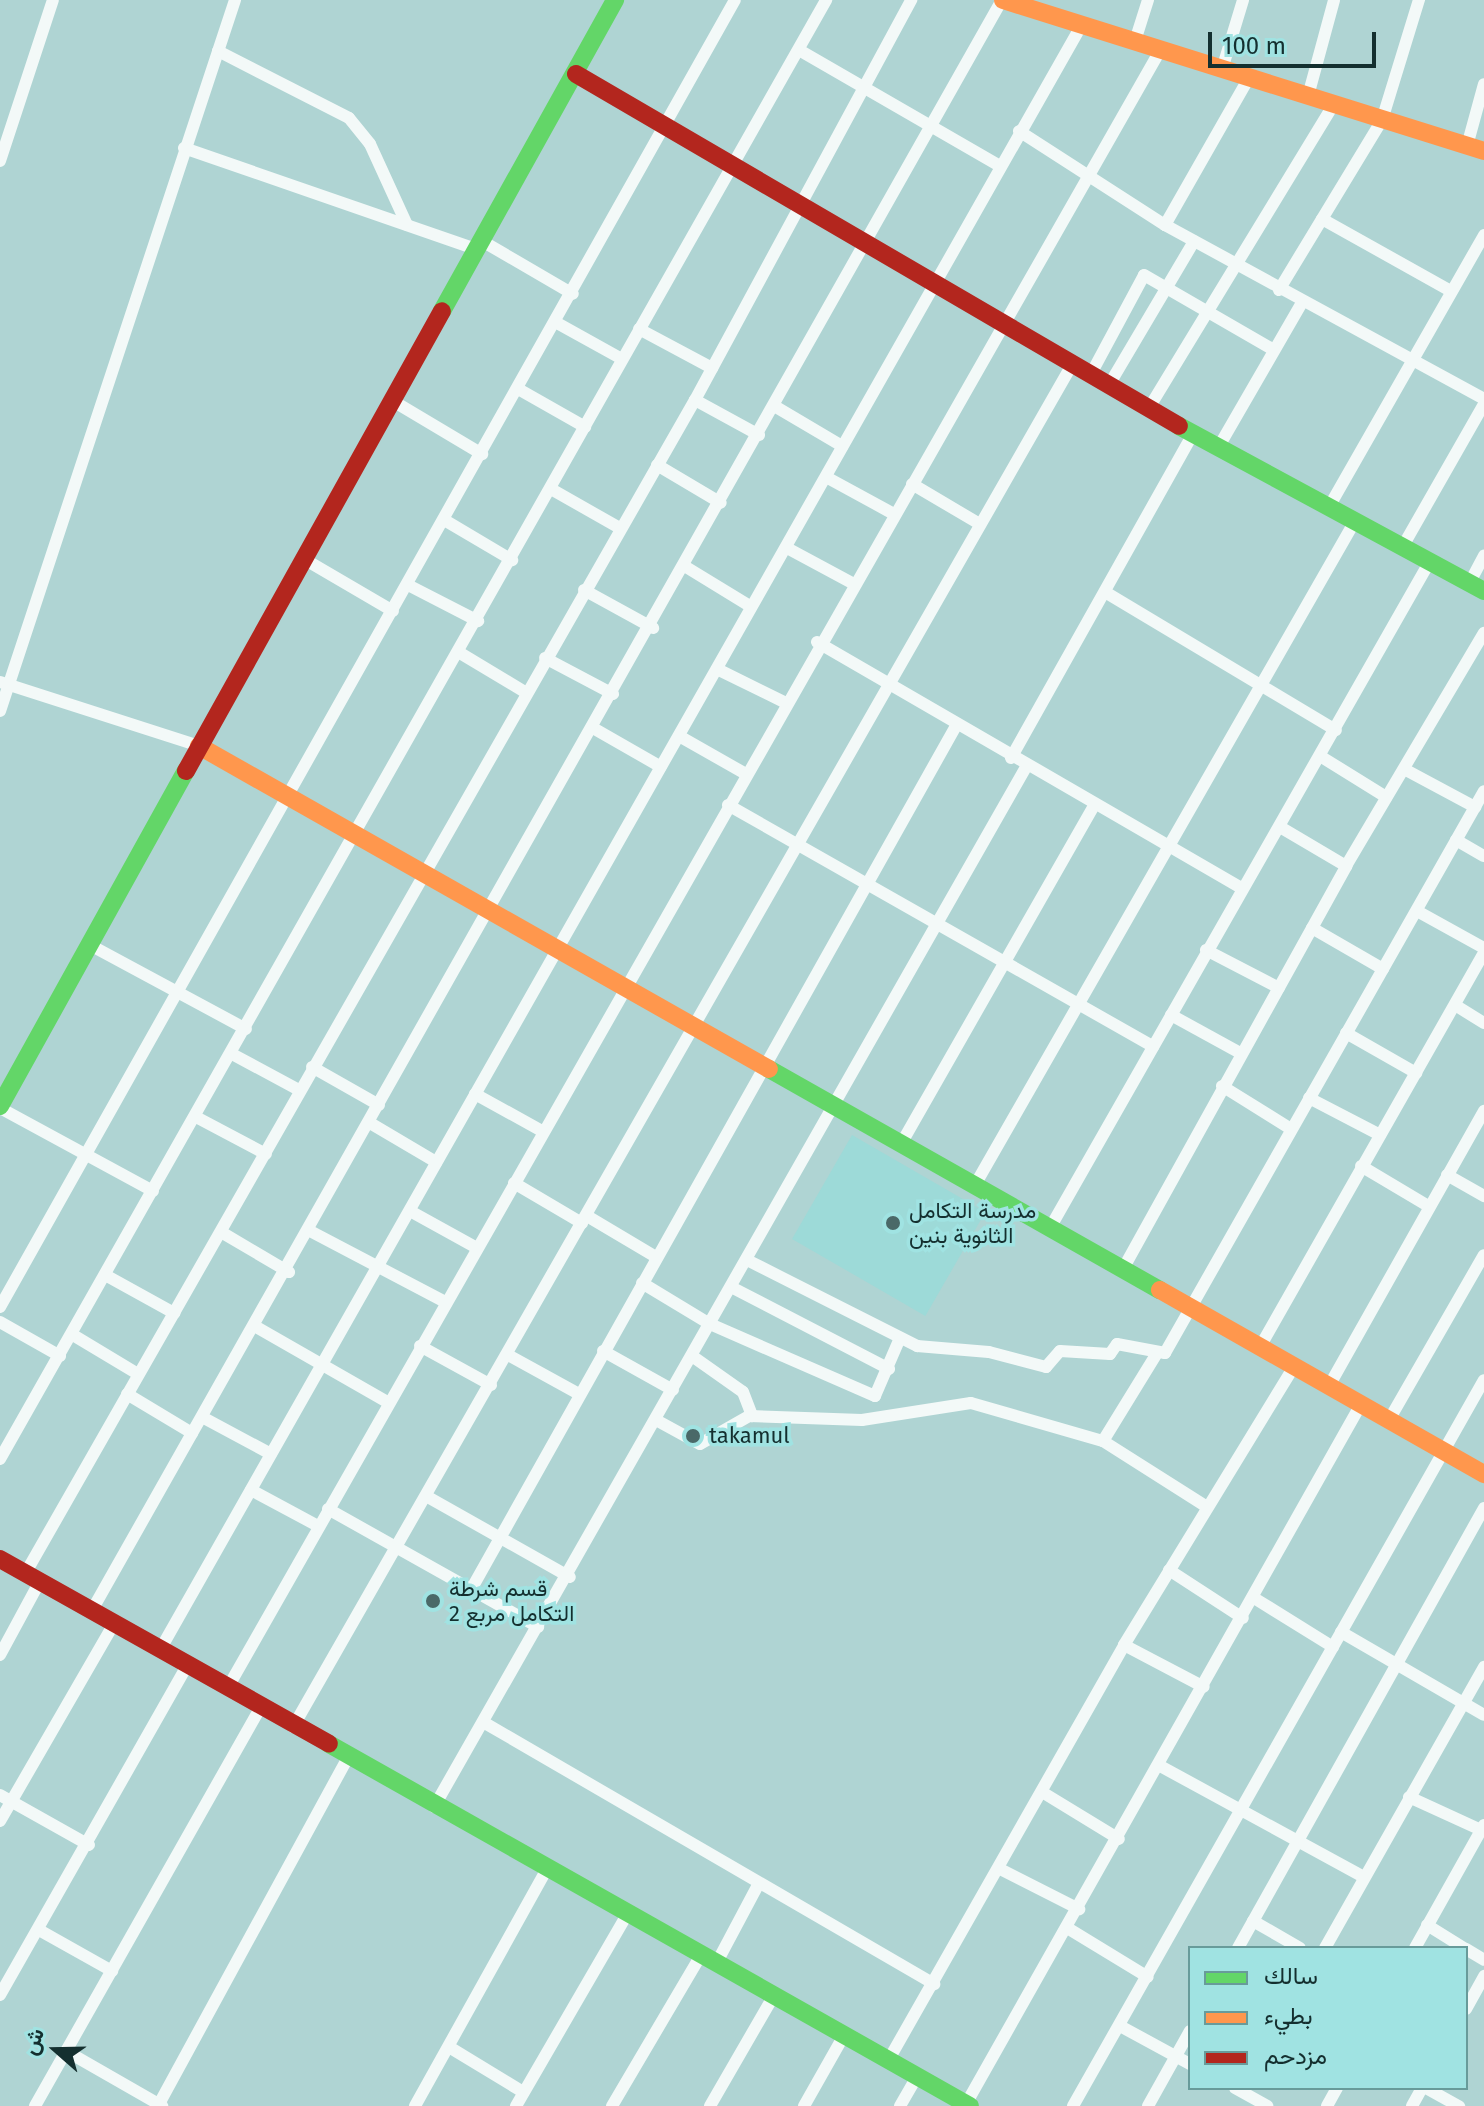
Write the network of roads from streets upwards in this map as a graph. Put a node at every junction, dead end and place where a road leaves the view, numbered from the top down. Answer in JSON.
{"nodes":[{"id":1,"x":53,"y":0,"type":"edge"},
{"id":2,"x":235,"y":0,"type":"edge"},
{"id":3,"x":615,"y":0,"type":"edge"},
{"id":4,"x":735,"y":0,"type":"edge"},
{"id":5,"x":826,"y":0,"type":"edge"},
{"id":6,"x":911,"y":0,"type":"edge"},
{"id":7,"x":1003,"y":0,"type":"edge"},
{"id":8,"x":1148,"y":0,"type":"edge"},
{"id":9,"x":1243,"y":0,"type":"edge"},
{"id":10,"x":1334,"y":0,"type":"edge"},
{"id":11,"x":1419,"y":0,"type":"edge"},
{"id":12,"x":1081,"y":26,"type":"junction"},
{"id":13,"x":1135,"y":41,"type":"junction"},
{"id":14,"x":1161,"y":49,"type":"junction"},
{"id":15,"x":799,"y":50,"type":"junction"},
{"id":16,"x":218,"y":51,"type":"junction"},
{"id":17,"x":1223,"y":66,"type":"junction"},
{"id":18,"x":576,"y":74,"type":"junction"},
{"id":19,"x":1250,"y":76,"type":"junction"},
{"id":20,"x":1484,"y":84,"type":"edge"},
{"id":21,"x":865,"y":90,"type":"junction"},
{"id":22,"x":1308,"y":96,"type":"junction"},
{"id":23,"x":1334,"y":104,"type":"junction"},
{"id":24,"x":1382,"y":120,"type":"junction"},
{"id":25,"x":665,"y":126,"type":"junction"},
{"id":26,"x":934,"y":128,"type":"junction"},
{"id":27,"x":1019,"y":131,"type":"junction"},
{"id":28,"x":3,"y":142,"type":"edge"},
{"id":29,"x":184,"y":148,"type":"junction"},
{"id":30,"x":1475,"y":149,"type":"edge"},
{"id":31,"x":0,"y":161,"type":"edge"},
{"id":32,"x":737,"y":166,"type":"junction"},
{"id":33,"x":1000,"y":166,"type":"junction"},
{"id":34,"x":1087,"y":177,"type":"junction"},
{"id":35,"x":804,"y":201,"type":"junction"},
{"id":36,"x":1322,"y":219,"type":"junction"},
{"id":37,"x":407,"y":225,"type":"junction"},
{"id":38,"x":1165,"y":225,"type":"junction"},
{"id":39,"x":1484,"y":235,"type":"edge"},
{"id":40,"x":868,"y":240,"type":"junction"},
{"id":41,"x":1194,"y":241,"type":"junction"},
{"id":42,"x":480,"y":246,"type":"junction"},
{"id":43,"x":1236,"y":264,"type":"junction"},
{"id":44,"x":937,"y":280,"type":"junction"},
{"id":45,"x":1167,"y":286,"type":"junction"},
{"id":46,"x":1279,"y":290,"type":"junction"},
{"id":47,"x":1451,"y":291,"type":"junction"},
{"id":48,"x":573,"y":294,"type":"junction"},
{"id":49,"x":1301,"y":304,"type":"junction"},
{"id":50,"x":1127,"y":306,"type":"junction"},
{"id":51,"x":1208,"y":310,"type":"junction"},
{"id":52,"x":1149,"y":318,"type":"junction"},
{"id":53,"x":1004,"y":320,"type":"junction"},
{"id":54,"x":557,"y":323,"type":"junction"},
{"id":55,"x":639,"y":329,"type":"junction"},
{"id":56,"x":1274,"y":350,"type":"junction"},
{"id":57,"x":622,"y":359,"type":"junction"},
{"id":58,"x":1073,"y":363,"type":"junction"},
{"id":59,"x":1410,"y":363,"type":"junction"},
{"id":60,"x":712,"y":368,"type":"junction"},
{"id":61,"x":1091,"y":374,"type":"junction"},
{"id":62,"x":1109,"y":385,"type":"junction"},
{"id":63,"x":520,"y":390,"type":"junction"},
{"id":64,"x":695,"y":400,"type":"junction"},
{"id":65,"x":393,"y":401,"type":"junction"},
{"id":66,"x":1484,"y":402,"type":"edge"},
{"id":67,"x":776,"y":407,"type":"junction"},
{"id":68,"x":1149,"y":408,"type":"junction"},
{"id":69,"x":585,"y":427,"type":"junction"},
{"id":70,"x":1193,"y":434,"type":"junction"},
{"id":71,"x":759,"y":435,"type":"junction"},
{"id":72,"x":842,"y":446,"type":"junction"},
{"id":73,"x":1218,"y":448,"type":"junction"},
{"id":74,"x":482,"y":454,"type":"junction"},
{"id":75,"x":657,"y":465,"type":"junction"},
{"id":76,"x":826,"y":477,"type":"junction"},
{"id":77,"x":912,"y":484,"type":"junction"},
{"id":78,"x":551,"y":489,"type":"junction"},
{"id":79,"x":721,"y":503,"type":"junction"},
{"id":80,"x":1329,"y":507,"type":"junction"},
{"id":81,"x":894,"y":514,"type":"junction"},
{"id":82,"x":446,"y":521,"type":"junction"},
{"id":83,"x":1355,"y":521,"type":"junction"},
{"id":84,"x":978,"y":523,"type":"junction"},
{"id":85,"x":618,"y":527,"type":"junction"},
{"id":86,"x":1403,"y":546,"type":"junction"},
{"id":87,"x":787,"y":548,"type":"junction"},
{"id":88,"x":1484,"y":556,"type":"edge"},
{"id":89,"x":304,"y":559,"type":"junction"},
{"id":90,"x":512,"y":560,"type":"junction"},
{"id":91,"x":1430,"y":561,"type":"junction"},
{"id":92,"x":686,"y":567,"type":"junction"},
{"id":93,"x":854,"y":584,"type":"junction"},
{"id":94,"x":408,"y":585,"type":"junction"},
{"id":95,"x":1477,"y":586,"type":"edge"},
{"id":96,"x":584,"y":590,"type":"junction"},
{"id":97,"x":1105,"y":592,"type":"junction"},
{"id":98,"x":750,"y":606,"type":"junction"},
{"id":99,"x":393,"y":611,"type":"junction"},
{"id":100,"x":478,"y":621,"type":"junction"},
{"id":101,"x":653,"y":628,"type":"junction"},
{"id":102,"x":1484,"y":633,"type":"edge"},
{"id":103,"x":817,"y":642,"type":"junction"},
{"id":104,"x":460,"y":653,"type":"junction"},
{"id":105,"x":545,"y":658,"type":"junction"},
{"id":106,"x":717,"y":669,"type":"junction"},
{"id":107,"x":4,"y":683,"type":"edge"},
{"id":108,"x":889,"y":684,"type":"junction"},
{"id":109,"x":1261,"y":685,"type":"junction"},
{"id":110,"x":525,"y":692,"type":"junction"},
{"id":111,"x":613,"y":694,"type":"junction"},
{"id":112,"x":784,"y":702,"type":"junction"},
{"id":113,"x":0,"y":711,"type":"edge"},
{"id":114,"x":957,"y":724,"type":"junction"},
{"id":115,"x":593,"y":728,"type":"junction"},
{"id":116,"x":1336,"y":730,"type":"junction"},
{"id":117,"x":679,"y":736,"type":"junction"},
{"id":118,"x":199,"y":746,"type":"junction"},
{"id":119,"x":1320,"y":756,"type":"junction"},
{"id":120,"x":1011,"y":758,"type":"junction"},
{"id":121,"x":661,"y":767,"type":"junction"},
{"id":122,"x":1026,"y":767,"type":"junction"},
{"id":123,"x":1404,"y":769,"type":"junction"},
{"id":124,"x":746,"y":774,"type":"junction"},
{"id":125,"x":1484,"y":791,"type":"edge"},
{"id":126,"x":286,"y":794,"type":"junction"},
{"id":127,"x":1386,"y":797,"type":"junction"},
{"id":128,"x":728,"y":805,"type":"junction"},
{"id":129,"x":1094,"y":806,"type":"junction"},
{"id":130,"x":1475,"y":807,"type":"junction"},
{"id":131,"x":1280,"y":827,"type":"junction"},
{"id":132,"x":356,"y":833,"type":"junction"},
{"id":133,"x":1456,"y":840,"type":"junction"},
{"id":134,"x":1167,"y":848,"type":"junction"},
{"id":135,"x":796,"y":849,"type":"junction"},
{"id":136,"x":1484,"y":856,"type":"edge"},
{"id":137,"x":1346,"y":866,"type":"junction"},
{"id":138,"x":422,"y":872,"type":"junction"},
{"id":139,"x":869,"y":889,"type":"junction"},
{"id":140,"x":1243,"y":889,"type":"junction"},
{"id":141,"x":488,"y":911,"type":"junction"},
{"id":142,"x":1417,"y":911,"type":"junction"},
{"id":143,"x":932,"y":921,"type":"junction"},
{"id":144,"x":1312,"y":928,"type":"junction"},
{"id":145,"x":90,"y":945,"type":"junction"},
{"id":146,"x":556,"y":948,"type":"junction"},
{"id":147,"x":1206,"y":950,"type":"junction"},
{"id":148,"x":1484,"y":950,"type":"edge"},
{"id":149,"x":1004,"y":964,"type":"junction"},
{"id":150,"x":1383,"y":969,"type":"junction"},
{"id":151,"x":626,"y":987,"type":"junction"},
{"id":152,"x":1279,"y":988,"type":"junction"},
{"id":153,"x":180,"y":993,"type":"junction"},
{"id":154,"x":1075,"y":1004,"type":"junction"},
{"id":155,"x":1455,"y":1005,"type":"junction"},
{"id":156,"x":1171,"y":1015,"type":"junction"},
{"id":157,"x":1484,"y":1023,"type":"edge"},
{"id":158,"x":697,"y":1028,"type":"junction"},
{"id":159,"x":246,"y":1029,"type":"junction"},
{"id":160,"x":1346,"y":1033,"type":"junction"},
{"id":161,"x":1153,"y":1046,"type":"junction"},
{"id":162,"x":1240,"y":1053,"type":"junction"},
{"id":163,"x":232,"y":1054,"type":"junction"},
{"id":164,"x":766,"y":1066,"type":"junction"},
{"id":165,"x":312,"y":1067,"type":"junction"},
{"id":166,"x":1416,"y":1073,"type":"junction"},
{"id":167,"x":1222,"y":1086,"type":"junction"},
{"id":168,"x":299,"y":1090,"type":"junction"},
{"id":169,"x":475,"y":1094,"type":"junction"},
{"id":170,"x":1309,"y":1098,"type":"junction"},
{"id":171,"x":379,"y":1105,"type":"junction"},
{"id":172,"x":834,"y":1106,"type":"junction"},
{"id":173,"x":0,"y":1107,"type":"edge"},
{"id":174,"x":1484,"y":1111,"type":"edge"},
{"id":175,"x":196,"y":1117,"type":"junction"},
{"id":176,"x":370,"y":1123,"type":"junction"},
{"id":177,"x":1291,"y":1129,"type":"junction"},
{"id":178,"x":542,"y":1131,"type":"junction"},
{"id":179,"x":1380,"y":1135,"type":"junction"},
{"id":180,"x":901,"y":1144,"type":"junction"},
{"id":181,"x":85,"y":1154,"type":"junction"},
{"id":182,"x":266,"y":1154,"type":"junction"},
{"id":183,"x":436,"y":1162,"type":"junction"},
{"id":184,"x":1361,"y":1166,"type":"junction"},
{"id":185,"x":1447,"y":1175,"type":"junction"},
{"id":186,"x":514,"y":1183,"type":"junction"},
{"id":187,"x":975,"y":1185,"type":"junction"},
{"id":188,"x":153,"y":1191,"type":"junction"},
{"id":189,"x":1484,"y":1196,"type":"edge"},
{"id":190,"x":1428,"y":1206,"type":"junction"},
{"id":191,"x":410,"y":1211,"type":"junction"},
{"id":192,"x":585,"y":1219,"type":"junction"},
{"id":193,"x":1050,"y":1228,"type":"junction"},
{"id":194,"x":310,"y":1231,"type":"junction"},
{"id":195,"x":221,"y":1232,"type":"junction"},
{"id":196,"x":477,"y":1248,"type":"junction"},
{"id":197,"x":1484,"y":1255,"type":"edge"},
{"id":198,"x":656,"y":1257,"type":"junction"},
{"id":199,"x":747,"y":1260,"type":"junction"},
{"id":200,"x":379,"y":1265,"type":"junction"},
{"id":201,"x":1123,"y":1269,"type":"junction"},
{"id":202,"x":289,"y":1272,"type":"junction"},
{"id":203,"x":107,"y":1276,"type":"junction"},
{"id":204,"x":642,"y":1283,"type":"junction"},
{"id":205,"x":731,"y":1287,"type":"junction"},
{"id":206,"x":445,"y":1302,"type":"junction"},
{"id":207,"x":0,"y":1307,"type":"edge"},
{"id":208,"x":1191,"y":1308,"type":"junction"},
{"id":209,"x":174,"y":1313,"type":"junction"},
{"id":210,"x":0,"y":1322,"type":"edge"},
{"id":211,"x":710,"y":1324,"type":"junction"},
{"id":212,"x":258,"y":1328,"type":"junction"},
{"id":213,"x":73,"y":1335,"type":"junction"},
{"id":214,"x":900,"y":1338,"type":"junction"},
{"id":215,"x":420,"y":1346,"type":"junction"},
{"id":216,"x":1260,"y":1347,"type":"junction"},
{"id":217,"x":603,"y":1351,"type":"junction"},
{"id":218,"x":508,"y":1355,"type":"junction"},
{"id":219,"x":1156,"y":1355,"type":"junction"},
{"id":220,"x":60,"y":1356,"type":"junction"},
{"id":221,"x":692,"y":1356,"type":"junction"},
{"id":222,"x":323,"y":1364,"type":"junction"},
{"id":223,"x":1294,"y":1366,"type":"junction"},
{"id":224,"x":889,"y":1369,"type":"junction"},
{"id":225,"x":138,"y":1374,"type":"junction"},
{"id":226,"x":1484,"y":1380,"type":"edge"},
{"id":227,"x":491,"y":1385,"type":"junction"},
{"id":228,"x":1329,"y":1386,"type":"junction"},
{"id":229,"x":673,"y":1390,"type":"junction"},
{"id":230,"x":127,"y":1394,"type":"junction"},
{"id":231,"x":579,"y":1394,"type":"junction"},
{"id":232,"x":387,"y":1402,"type":"junction"},
{"id":233,"x":1361,"y":1404,"type":"junction"},
{"id":234,"x":752,"y":1416,"type":"junction"},
{"id":235,"x":202,"y":1417,"type":"junction"},
{"id":236,"x":656,"y":1420,"type":"junction"},
{"id":237,"x":1389,"y":1420,"type":"junction"},
{"id":238,"x":192,"y":1433,"type":"junction"},
{"id":239,"x":1103,"y":1441,"type":"junction"},
{"id":240,"x":1445,"y":1451,"type":"junction"},
{"id":241,"x":271,"y":1454,"type":"junction"},
{"id":242,"x":0,"y":1459,"type":"edge"},
{"id":243,"x":1484,"y":1474,"type":"edge"},
{"id":244,"x":251,"y":1490,"type":"junction"},
{"id":245,"x":426,"y":1496,"type":"junction"},
{"id":246,"x":1207,"y":1507,"type":"junction"},
{"id":247,"x":1484,"y":1508,"type":"edge"},
{"id":248,"x":328,"y":1509,"type":"junction"},
{"id":249,"x":318,"y":1526,"type":"junction"},
{"id":250,"x":502,"y":1538,"type":"junction"},
{"id":251,"x":396,"y":1546,"type":"junction"},
{"id":252,"x":0,"y":1559,"type":"edge"},
{"id":253,"x":1169,"y":1570,"type":"junction"},
{"id":254,"x":570,"y":1577,"type":"junction"},
{"id":255,"x":32,"y":1578,"type":"junction"},
{"id":256,"x":472,"y":1588,"type":"junction"},
{"id":257,"x":1254,"y":1598,"type":"junction"},
{"id":258,"x":91,"y":1612,"type":"junction"},
{"id":259,"x":1243,"y":1618,"type":"junction"},
{"id":260,"x":113,"y":1625,"type":"junction"},
{"id":261,"x":538,"y":1627,"type":"junction"},
{"id":262,"x":1341,"y":1632,"type":"junction"},
{"id":263,"x":1124,"y":1645,"type":"junction"},
{"id":264,"x":1333,"y":1647,"type":"junction"},
{"id":265,"x":160,"y":1650,"type":"junction"},
{"id":266,"x":0,"y":1655,"type":"edge"},
{"id":267,"x":1397,"y":1661,"type":"junction"},
{"id":268,"x":187,"y":1666,"type":"junction"},
{"id":269,"x":1484,"y":1667,"type":"edge"},
{"id":270,"x":1204,"y":1687,"type":"junction"},
{"id":271,"x":227,"y":1689,"type":"junction"},
{"id":272,"x":1463,"y":1703,"type":"junction"},
{"id":273,"x":260,"y":1709,"type":"junction"},
{"id":274,"x":1484,"y":1715,"type":"edge"},
{"id":275,"x":483,"y":1722,"type":"junction"},
{"id":276,"x":293,"y":1727,"type":"junction"},
{"id":277,"x":348,"y":1758,"type":"junction"},
{"id":278,"x":1162,"y":1767,"type":"junction"},
{"id":279,"x":1042,"y":1792,"type":"junction"},
{"id":280,"x":1409,"y":1797,"type":"junction"},
{"id":281,"x":5,"y":1798,"type":"edge"},
{"id":282,"x":434,"y":1807,"type":"junction"},
{"id":283,"x":1243,"y":1810,"type":"junction"},
{"id":284,"x":0,"y":1821,"type":"edge"},
{"id":285,"x":1482,"y":1828,"type":"edge"},
{"id":286,"x":1300,"y":1838,"type":"junction"},
{"id":287,"x":1119,"y":1839,"type":"junction"},
{"id":288,"x":89,"y":1845,"type":"junction"},
{"id":289,"x":1000,"y":1869,"type":"junction"},
{"id":290,"x":546,"y":1871,"type":"junction"},
{"id":291,"x":1362,"y":1876,"type":"junction"},
{"id":292,"x":757,"y":1887,"type":"junction"},
{"id":293,"x":1079,"y":1909,"type":"junction"},
{"id":294,"x":626,"y":1916,"type":"junction"},
{"id":295,"x":1253,"y":1921,"type":"junction"},
{"id":296,"x":1427,"y":1925,"type":"junction"},
{"id":297,"x":1069,"y":1929,"type":"junction"},
{"id":298,"x":39,"y":1930,"type":"junction"},
{"id":299,"x":1239,"y":1946,"type":"edge"},
{"id":300,"x":1297,"y":1946,"type":"edge"},
{"id":301,"x":1326,"y":1946,"type":"edge"},
{"id":302,"x":1416,"y":1946,"type":"edge"},
{"id":303,"x":1460,"y":1946,"type":"edge"},
{"id":304,"x":708,"y":1960,"type":"junction"},
{"id":305,"x":112,"y":1971,"type":"junction"},
{"id":306,"x":1484,"y":1976,"type":"edge"},
{"id":307,"x":1148,"y":1977,"type":"junction"},
{"id":308,"x":934,"y":1984,"type":"junction"},
{"id":309,"x":0,"y":1995,"type":"edge"},
{"id":310,"x":773,"y":1997,"type":"junction"},
{"id":311,"x":1468,"y":2005,"type":"edge"},
{"id":312,"x":1120,"y":2026,"type":"junction"},
{"id":313,"x":1188,"y":2035,"type":"edge"},
{"id":314,"x":843,"y":2037,"type":"junction"},
{"id":315,"x":449,"y":2047,"type":"junction"},
{"id":316,"x":66,"y":2051,"type":"junction"},
{"id":317,"x":1176,"y":2056,"type":"junction"},
{"id":318,"x":888,"y":2061,"type":"junction"},
{"id":319,"x":1188,"y":2063,"type":"edge"},
{"id":320,"x":916,"y":2078,"type":"junction"},
{"id":321,"x":1428,"y":2090,"type":"edge"},
{"id":322,"x":523,"y":2092,"type":"junction"},
{"id":323,"x":139,"y":2093,"type":"junction"},
{"id":324,"x":1242,"y":2094,"type":"edge"},
{"id":325,"x":160,"y":2105,"type":"edge"},
{"id":326,"x":968,"y":2105,"type":"edge"},
{"id":327,"x":35,"y":2106,"type":"edge"},
{"id":328,"x":132,"y":2106,"type":"edge"},
{"id":329,"x":415,"y":2106,"type":"edge"},
{"id":330,"x":516,"y":2106,"type":"edge"},
{"id":331,"x":612,"y":2106,"type":"edge"},
{"id":332,"x":710,"y":2106,"type":"edge"},
{"id":333,"x":804,"y":2106,"type":"edge"},
{"id":334,"x":900,"y":2106,"type":"edge"},
{"id":335,"x":1073,"y":2106,"type":"edge"},
{"id":336,"x":1148,"y":2106,"type":"edge"},
{"id":337,"x":1267,"y":2106,"type":"edge"},
{"id":338,"x":1459,"y":2106,"type":"edge"}],
"edges":[{"from":1,"to":28,"type":"street"},
{"from":2,"to":16,"type":"street"},
{"from":3,"to":18,"type":"street"},
{"from":4,"to":25,"type":"street"},
{"from":5,"to":15,"type":"street"},
{"from":6,"to":21,"type":"street"},
{"from":7,"to":12,"type":"street"},
{"from":7,"to":26,"type":"street"},
{"from":8,"to":13,"type":"street"},
{"from":9,"to":17,"type":"street"},
{"from":10,"to":22,"type":"street"},
{"from":11,"to":24,"type":"street"},
{"from":12,"to":13,"type":"street"},
{"from":12,"to":27,"type":"street"},
{"from":13,"to":14,"type":"street"},
{"from":14,"to":17,"type":"street"},
{"from":14,"to":34,"type":"street"},
{"from":15,"to":21,"type":"street"},
{"from":15,"to":32,"type":"street"},
{"from":16,"to":29,"type":"street"},
{"from":16,"to":37,"type":"street"},
{"from":17,"to":19,"type":"street"},
{"from":18,"to":25,"type":"street"},
{"from":18,"to":42,"type":"street"},
{"from":19,"to":22,"type":"street"},
{"from":19,"to":38,"type":"street"},
{"from":20,"to":30,"type":"street"},
{"from":21,"to":26,"type":"street"},
{"from":21,"to":35,"type":"street"},
{"from":22,"to":23,"type":"street"},
{"from":23,"to":24,"type":"street"},
{"from":23,"to":43,"type":"street"},
{"from":24,"to":30,"type":"street"},
{"from":24,"to":36,"type":"street"},
{"from":25,"to":32,"type":"street"},
{"from":25,"to":48,"type":"street"},
{"from":26,"to":33,"type":"street"},
{"from":26,"to":40,"type":"street"},
{"from":27,"to":33,"type":"street"},
{"from":27,"to":34,"type":"street"},
{"from":28,"to":31,"type":"street"},
{"from":29,"to":37,"type":"street"},
{"from":29,"to":107,"type":"street"},
{"from":32,"to":35,"type":"street"},
{"from":32,"to":55,"type":"street"},
{"from":33,"to":44,"type":"street"},
{"from":34,"to":38,"type":"street"},
{"from":34,"to":53,"type":"street"},
{"from":35,"to":40,"type":"street"},
{"from":35,"to":60,"type":"street"},
{"from":36,"to":46,"type":"street"},
{"from":36,"to":47,"type":"street"},
{"from":37,"to":42,"type":"street"},
{"from":38,"to":41,"type":"street"},
{"from":39,"to":47,"type":"street"},
{"from":40,"to":44,"type":"street"},
{"from":40,"to":67,"type":"street"},
{"from":41,"to":43,"type":"street"},
{"from":41,"to":45,"type":"street"},
{"from":42,"to":48,"type":"street"},
{"from":42,"to":65,"type":"street"},
{"from":43,"to":46,"type":"street"},
{"from":43,"to":51,"type":"street"},
{"from":44,"to":53,"type":"street"},
{"from":44,"to":72,"type":"street"},
{"from":45,"to":50,"type":"street"},
{"from":45,"to":51,"type":"street"},
{"from":45,"to":52,"type":"street"},
{"from":46,"to":49,"type":"street"},
{"from":47,"to":59,"type":"street"},
{"from":48,"to":54,"type":"street"},
{"from":49,"to":56,"type":"street"},
{"from":49,"to":59,"type":"street"},
{"from":50,"to":52,"type":"street"},
{"from":50,"to":61,"type":"street"},
{"from":51,"to":56,"type":"street"},
{"from":51,"to":68,"type":"street"},
{"from":52,"to":62,"type":"street"},
{"from":53,"to":58,"type":"street"},
{"from":53,"to":77,"type":"street"},
{"from":54,"to":57,"type":"street"},
{"from":54,"to":63,"type":"street"},
{"from":55,"to":57,"type":"street"},
{"from":55,"to":60,"type":"street"},
{"from":56,"to":73,"type":"street"},
{"from":57,"to":69,"type":"street"},
{"from":58,"to":61,"type":"street"},
{"from":58,"to":84,"type":"street"},
{"from":59,"to":66,"type":"street"},
{"from":59,"to":80,"type":"street"},
{"from":60,"to":64,"type":"street"},
{"from":61,"to":62,"type":"street"},
{"from":62,"to":68,"type":"street"},
{"from":63,"to":69,"type":"street"},
{"from":63,"to":74,"type":"street"},
{"from":64,"to":71,"type":"street"},
{"from":64,"to":75,"type":"street"},
{"from":65,"to":74,"type":"street"},
{"from":65,"to":89,"type":"street"},
{"from":66,"to":86,"type":"street"},
{"from":67,"to":71,"type":"street"},
{"from":67,"to":72,"type":"street"},
{"from":68,"to":70,"type":"street"},
{"from":69,"to":78,"type":"street"},
{"from":70,"to":73,"type":"street"},
{"from":70,"to":97,"type":"street"},
{"from":71,"to":79,"type":"street"},
{"from":72,"to":76,"type":"street"},
{"from":73,"to":80,"type":"street"},
{"from":74,"to":82,"type":"street"},
{"from":75,"to":79,"type":"street"},
{"from":75,"to":85,"type":"street"},
{"from":76,"to":81,"type":"street"},
{"from":76,"to":87,"type":"street"},
{"from":77,"to":81,"type":"street"},
{"from":77,"to":84,"type":"street"},
{"from":78,"to":85,"type":"street"},
{"from":78,"to":90,"type":"street"},
{"from":79,"to":92,"type":"street"},
{"from":80,"to":83,"type":"street"},
{"from":81,"to":93,"type":"street"},
{"from":82,"to":90,"type":"street"},
{"from":82,"to":94,"type":"street"},
{"from":83,"to":86,"type":"street"},
{"from":83,"to":109,"type":"street"},
{"from":84,"to":108,"type":"street"},
{"from":85,"to":96,"type":"street"},
{"from":86,"to":91,"type":"street"},
{"from":87,"to":93,"type":"street"},
{"from":87,"to":98,"type":"street"},
{"from":88,"to":95,"type":"street"},
{"from":89,"to":99,"type":"street"},
{"from":89,"to":118,"type":"street"},
{"from":90,"to":100,"type":"street"},
{"from":91,"to":95,"type":"street"},
{"from":91,"to":116,"type":"street"},
{"from":92,"to":98,"type":"street"},
{"from":92,"to":101,"type":"street"},
{"from":93,"to":103,"type":"street"},
{"from":94,"to":99,"type":"street"},
{"from":94,"to":100,"type":"street"},
{"from":96,"to":101,"type":"street"},
{"from":96,"to":105,"type":"street"},
{"from":97,"to":109,"type":"street"},
{"from":97,"to":120,"type":"street"},
{"from":98,"to":106,"type":"street"},
{"from":99,"to":126,"type":"street"},
{"from":100,"to":104,"type":"street"},
{"from":101,"to":111,"type":"street"},
{"from":102,"to":123,"type":"street"},
{"from":103,"to":108,"type":"street"},
{"from":103,"to":112,"type":"street"},
{"from":104,"to":110,"type":"street"},
{"from":104,"to":132,"type":"street"},
{"from":105,"to":110,"type":"street"},
{"from":105,"to":111,"type":"street"},
{"from":106,"to":112,"type":"street"},
{"from":106,"to":117,"type":"street"},
{"from":107,"to":113,"type":"street"},
{"from":107,"to":118,"type":"street"},
{"from":108,"to":114,"type":"street"},
{"from":108,"to":135,"type":"street"},
{"from":109,"to":116,"type":"street"},
{"from":109,"to":134,"type":"street"},
{"from":110,"to":138,"type":"street"},
{"from":111,"to":115,"type":"street"},
{"from":112,"to":124,"type":"street"},
{"from":114,"to":120,"type":"street"},
{"from":114,"to":139,"type":"street"},
{"from":115,"to":121,"type":"street"},
{"from":115,"to":141,"type":"street"},
{"from":116,"to":119,"type":"street"},
{"from":117,"to":121,"type":"street"},
{"from":117,"to":124,"type":"street"},
{"from":118,"to":126,"type":"street"},
{"from":118,"to":145,"type":"street"},
{"from":119,"to":127,"type":"street"},
{"from":119,"to":131,"type":"street"},
{"from":120,"to":122,"type":"street"},
{"from":121,"to":146,"type":"street"},
{"from":122,"to":129,"type":"street"},
{"from":122,"to":143,"type":"street"},
{"from":123,"to":127,"type":"street"},
{"from":123,"to":130,"type":"street"},
{"from":124,"to":128,"type":"street"},
{"from":125,"to":130,"type":"street"},
{"from":126,"to":132,"type":"street"},
{"from":126,"to":153,"type":"street"},
{"from":127,"to":137,"type":"street"},
{"from":128,"to":135,"type":"street"},
{"from":128,"to":151,"type":"street"},
{"from":129,"to":134,"type":"street"},
{"from":129,"to":149,"type":"street"},
{"from":130,"to":133,"type":"street"},
{"from":131,"to":137,"type":"street"},
{"from":131,"to":140,"type":"street"},
{"from":132,"to":138,"type":"street"},
{"from":132,"to":159,"type":"street"},
{"from":133,"to":136,"type":"street"},
{"from":133,"to":142,"type":"street"},
{"from":134,"to":140,"type":"street"},
{"from":134,"to":154,"type":"street"},
{"from":135,"to":139,"type":"street"},
{"from":135,"to":158,"type":"street"},
{"from":137,"to":144,"type":"street"},
{"from":138,"to":141,"type":"street"},
{"from":138,"to":165,"type":"street"},
{"from":139,"to":143,"type":"street"},
{"from":139,"to":164,"type":"street"},
{"from":140,"to":147,"type":"street"},
{"from":141,"to":146,"type":"street"},
{"from":141,"to":171,"type":"street"},
{"from":142,"to":148,"type":"street"},
{"from":142,"to":150,"type":"street"},
{"from":143,"to":149,"type":"street"},
{"from":143,"to":172,"type":"street"},
{"from":144,"to":150,"type":"street"},
{"from":144,"to":152,"type":"street"},
{"from":145,"to":153,"type":"street"},
{"from":145,"to":173,"type":"street"},
{"from":146,"to":151,"type":"street"},
{"from":146,"to":169,"type":"street"},
{"from":147,"to":152,"type":"street"},
{"from":147,"to":156,"type":"street"},
{"from":148,"to":155,"type":"street"},
{"from":149,"to":154,"type":"street"},
{"from":149,"to":180,"type":"street"},
{"from":150,"to":160,"type":"street"},
{"from":151,"to":158,"type":"street"},
{"from":151,"to":178,"type":"street"},
{"from":152,"to":162,"type":"street"},
{"from":153,"to":159,"type":"street"},
{"from":153,"to":181,"type":"street"},
{"from":154,"to":161,"type":"street"},
{"from":154,"to":187,"type":"street"},
{"from":155,"to":157,"type":"street"},
{"from":155,"to":166,"type":"street"},
{"from":156,"to":161,"type":"street"},
{"from":156,"to":162,"type":"street"},
{"from":158,"to":164,"type":"street"},
{"from":158,"to":192,"type":"street"},
{"from":159,"to":163,"type":"street"},
{"from":160,"to":166,"type":"street"},
{"from":160,"to":170,"type":"street"},
{"from":161,"to":193,"type":"street"},
{"from":162,"to":167,"type":"street"},
{"from":163,"to":168,"type":"street"},
{"from":163,"to":175,"type":"street"},
{"from":164,"to":172,"type":"street"},
{"from":164,"to":198,"type":"street"},
{"from":165,"to":168,"type":"street"},
{"from":165,"to":171,"type":"street"},
{"from":166,"to":179,"type":"street"},
{"from":167,"to":177,"type":"street"},
{"from":167,"to":201,"type":"street"},
{"from":168,"to":182,"type":"street"},
{"from":169,"to":178,"type":"street"},
{"from":169,"to":183,"type":"street"},
{"from":170,"to":177,"type":"street"},
{"from":170,"to":179,"type":"street"},
{"from":171,"to":176,"type":"street"},
{"from":172,"to":180,"type":"street"},
{"from":172,"to":199,"type":"street"},
{"from":173,"to":181,"type":"street"},
{"from":174,"to":185,"type":"street"},
{"from":175,"to":182,"type":"street"},
{"from":175,"to":188,"type":"street"},
{"from":176,"to":183,"type":"street"},
{"from":176,"to":194,"type":"street"},
{"from":177,"to":208,"type":"street"},
{"from":178,"to":186,"type":"street"},
{"from":179,"to":184,"type":"street"},
{"from":180,"to":187,"type":"street"},
{"from":181,"to":188,"type":"street"},
{"from":181,"to":207,"type":"street"},
{"from":182,"to":195,"type":"street"},
{"from":183,"to":191,"type":"street"},
{"from":184,"to":190,"type":"street"},
{"from":184,"to":216,"type":"street"},
{"from":185,"to":189,"type":"street"},
{"from":185,"to":190,"type":"street"},
{"from":186,"to":192,"type":"street"},
{"from":186,"to":196,"type":"street"},
{"from":187,"to":193,"type":"street"},
{"from":188,"to":203,"type":"street"},
{"from":190,"to":228,"type":"street"},
{"from":191,"to":196,"type":"street"},
{"from":191,"to":200,"type":"street"},
{"from":192,"to":198,"type":"street"},
{"from":192,"to":218,"type":"street"},
{"from":193,"to":201,"type":"street"},
{"from":194,"to":200,"type":"street"},
{"from":194,"to":202,"type":"street"},
{"from":195,"to":202,"type":"street"},
{"from":195,"to":209,"type":"street"},
{"from":196,"to":206,"type":"street"},
{"from":197,"to":237,"type":"street"},
{"from":198,"to":204,"type":"street"},
{"from":199,"to":205,"type":"street"},
{"from":199,"to":214,"type":"street"},
{"from":200,"to":206,"type":"street"},
{"from":200,"to":222,"type":"street"},
{"from":201,"to":208,"type":"street"},
{"from":202,"to":212,"type":"street"},
{"from":203,"to":209,"type":"street"},
{"from":203,"to":213,"type":"street"},
{"from":204,"to":211,"type":"street"},
{"from":204,"to":217,"type":"street"},
{"from":205,"to":211,"type":"street"},
{"from":205,"to":224,"type":"street"},
{"from":206,"to":215,"type":"street"},
{"from":208,"to":216,"type":"street"},
{"from":208,"to":219,"type":"street"},
{"from":209,"to":225,"type":"street"},
{"from":210,"to":220,"type":"street"},
{"from":211,"to":221,"type":"street"},
{"from":211,"to":224,"type":"street"},
{"from":212,"to":222,"type":"street"},
{"from":212,"to":235,"type":"street"},
{"from":213,"to":220,"type":"street"},
{"from":213,"to":225,"type":"street"},
{"from":214,"to":219,"type":"street"},
{"from":214,"to":224,"type":"street"},
{"from":215,"to":227,"type":"street"},
{"from":215,"to":232,"type":"street"},
{"from":216,"to":223,"type":"street"},
{"from":217,"to":229,"type":"street"},
{"from":217,"to":231,"type":"street"},
{"from":218,"to":227,"type":"street"},
{"from":218,"to":231,"type":"street"},
{"from":219,"to":239,"type":"street"},
{"from":220,"to":242,"type":"street"},
{"from":221,"to":229,"type":"street"},
{"from":221,"to":234,"type":"street"},
{"from":222,"to":232,"type":"street"},
{"from":222,"to":241,"type":"street"},
{"from":223,"to":228,"type":"street"},
{"from":223,"to":246,"type":"street"},
{"from":225,"to":230,"type":"street"},
{"from":226,"to":240,"type":"street"},
{"from":227,"to":245,"type":"street"},
{"from":228,"to":233,"type":"street"},
{"from":229,"to":236,"type":"street"},
{"from":230,"to":238,"type":"street"},
{"from":230,"to":255,"type":"street"},
{"from":231,"to":250,"type":"street"},
{"from":232,"to":248,"type":"street"},
{"from":233,"to":237,"type":"street"},
{"from":233,"to":257,"type":"street"},
{"from":234,"to":236,"type":"street"},
{"from":234,"to":239,"type":"street"},
{"from":235,"to":238,"type":"street"},
{"from":235,"to":241,"type":"street"},
{"from":236,"to":254,"type":"street"},
{"from":237,"to":240,"type":"street"},
{"from":238,"to":258,"type":"street"},
{"from":239,"to":246,"type":"street"},
{"from":240,"to":243,"type":"street"},
{"from":240,"to":262,"type":"street"},
{"from":241,"to":244,"type":"street"},
{"from":244,"to":249,"type":"street"},
{"from":244,"to":265,"type":"street"},
{"from":245,"to":250,"type":"street"},
{"from":245,"to":251,"type":"street"},
{"from":246,"to":253,"type":"street"},
{"from":247,"to":267,"type":"street"},
{"from":248,"to":249,"type":"street"},
{"from":248,"to":251,"type":"street"},
{"from":249,"to":271,"type":"street"},
{"from":250,"to":254,"type":"street"},
{"from":250,"to":256,"type":"street"},
{"from":251,"to":256,"type":"street"},
{"from":251,"to":276,"type":"street"},
{"from":252,"to":255,"type":"street"},
{"from":253,"to":259,"type":"street"},
{"from":253,"to":263,"type":"street"},
{"from":254,"to":261,"type":"street"},
{"from":255,"to":258,"type":"street"},
{"from":255,"to":266,"type":"street"},
{"from":256,"to":261,"type":"street"},
{"from":257,"to":259,"type":"street"},
{"from":257,"to":264,"type":"street"},
{"from":258,"to":260,"type":"street"},
{"from":259,"to":270,"type":"street"},
{"from":260,"to":265,"type":"street"},
{"from":260,"to":281,"type":"street"},
{"from":261,"to":275,"type":"street"},
{"from":262,"to":264,"type":"street"},
{"from":262,"to":267,"type":"street"},
{"from":263,"to":270,"type":"street"},
{"from":263,"to":279,"type":"street"},
{"from":264,"to":283,"type":"street"},
{"from":265,"to":268,"type":"street"},
{"from":267,"to":272,"type":"street"},
{"from":267,"to":286,"type":"street"},
{"from":268,"to":271,"type":"street"},
{"from":268,"to":288,"type":"street"},
{"from":269,"to":272,"type":"street"},
{"from":270,"to":278,"type":"street"},
{"from":271,"to":273,"type":"street"},
{"from":272,"to":274,"type":"street"},
{"from":272,"to":280,"type":"street"},
{"from":273,"to":276,"type":"street"},
{"from":273,"to":305,"type":"street"},
{"from":275,"to":282,"type":"street"},
{"from":275,"to":292,"type":"street"},
{"from":276,"to":277,"type":"street"},
{"from":277,"to":282,"type":"street"},
{"from":277,"to":325,"type":"street"},
{"from":278,"to":283,"type":"street"},
{"from":278,"to":287,"type":"street"},
{"from":279,"to":287,"type":"street"},
{"from":279,"to":289,"type":"street"},
{"from":280,"to":285,"type":"street"},
{"from":280,"to":291,"type":"street"},
{"from":281,"to":284,"type":"street"},
{"from":281,"to":288,"type":"street"},
{"from":282,"to":290,"type":"street"},
{"from":283,"to":286,"type":"street"},
{"from":283,"to":307,"type":"street"},
{"from":285,"to":296,"type":"street"},
{"from":286,"to":291,"type":"street"},
{"from":286,"to":295,"type":"street"},
{"from":287,"to":293,"type":"street"},
{"from":288,"to":298,"type":"street"},
{"from":289,"to":293,"type":"street"},
{"from":289,"to":308,"type":"street"},
{"from":290,"to":294,"type":"street"},
{"from":290,"to":315,"type":"street"},
{"from":291,"to":301,"type":"street"},
{"from":292,"to":304,"type":"street"},
{"from":292,"to":308,"type":"street"},
{"from":293,"to":297,"type":"street"},
{"from":294,"to":304,"type":"street"},
{"from":294,"to":322,"type":"street"},
{"from":295,"to":299,"type":"street"},
{"from":295,"to":300,"type":"street"},
{"from":296,"to":302,"type":"street"},
{"from":296,"to":303,"type":"street"},
{"from":297,"to":307,"type":"street"},
{"from":297,"to":326,"type":"street"},
{"from":298,"to":305,"type":"street"},
{"from":298,"to":309,"type":"street"},
{"from":304,"to":310,"type":"street"},
{"from":304,"to":331,"type":"street"},
{"from":305,"to":316,"type":"street"},
{"from":306,"to":311,"type":"street"},
{"from":307,"to":312,"type":"street"},
{"from":308,"to":318,"type":"street"},
{"from":310,"to":314,"type":"street"},
{"from":310,"to":332,"type":"street"},
{"from":312,"to":317,"type":"street"},
{"from":312,"to":335,"type":"street"},
{"from":313,"to":317,"type":"street"},
{"from":314,"to":318,"type":"street"},
{"from":314,"to":333,"type":"street"},
{"from":315,"to":322,"type":"street"},
{"from":315,"to":329,"type":"street"},
{"from":316,"to":323,"type":"street"},
{"from":316,"to":327,"type":"street"},
{"from":317,"to":319,"type":"street"},
{"from":317,"to":336,"type":"street"},
{"from":318,"to":320,"type":"street"},
{"from":320,"to":326,"type":"street"},
{"from":320,"to":334,"type":"street"},
{"from":321,"to":338,"type":"street"},
{"from":322,"to":330,"type":"street"},
{"from":323,"to":325,"type":"street"},
{"from":323,"to":328,"type":"street"},
{"from":324,"to":337,"type":"street"}]}
